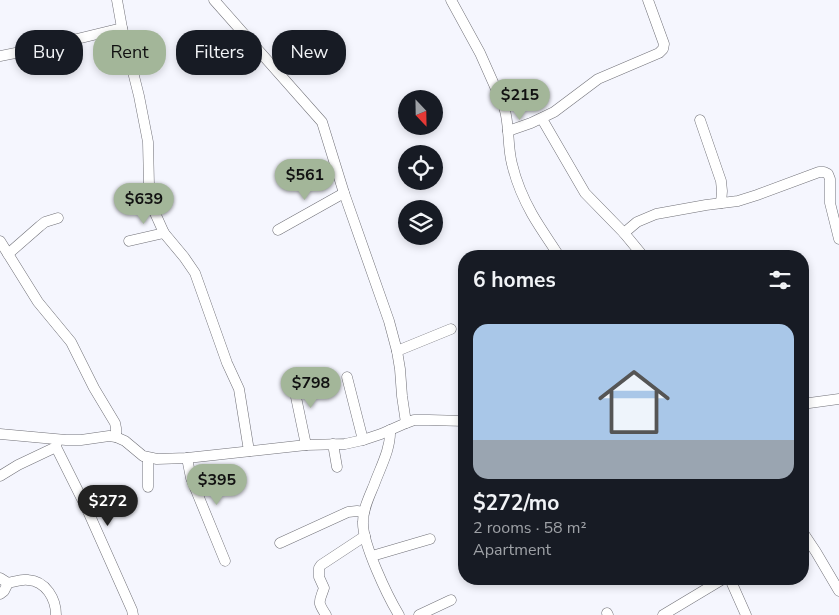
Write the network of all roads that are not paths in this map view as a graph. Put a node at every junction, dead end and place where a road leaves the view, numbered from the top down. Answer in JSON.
{"nodes":[{"id":1,"x":117,"y":0,"type":"edge"},
{"id":2,"x":214,"y":0,"type":"edge"},
{"id":3,"x":451,"y":0,"type":"edge"},
{"id":4,"x":648,"y":0,"type":"edge"},
{"id":5,"x":122,"y":28,"type":"junction"},
{"id":6,"x":0,"y":56,"type":"edge"},
{"id":7,"x":542,"y":118,"type":"junction"},
{"id":8,"x":700,"y":120,"type":"dead end"},
{"id":9,"x":508,"y":131,"type":"junction"},
{"id":10,"x":344,"y":193,"type":"junction"},
{"id":11,"x":721,"y":203,"type":"junction"},
{"id":12,"x":58,"y":218,"type":"dead end"},
{"id":13,"x":278,"y":230,"type":"dead end"},
{"id":14,"x":164,"y":233,"type":"junction"},
{"id":15,"x":624,"y":233,"type":"junction"},
{"id":16,"x":839,"y":238,"type":"edge"},
{"id":17,"x":0,"y":241,"type":"edge"},
{"id":18,"x":129,"y":241,"type":"dead end"},
{"id":19,"x":555,"y":250,"type":"edge"},
{"id":20,"x":638,"y":250,"type":"edge"},
{"id":21,"x":8,"y":254,"type":"junction"},
{"id":22,"x":451,"y":329,"type":"dead end"},
{"id":23,"x":397,"y":351,"type":"junction"},
{"id":24,"x":348,"y":377,"type":"dead end"},
{"id":25,"x":292,"y":378,"type":"dead end"},
{"id":26,"x":839,"y":399,"type":"edge"},
{"id":27,"x":809,"y":403,"type":"edge"},
{"id":28,"x":458,"y":421,"type":"edge"},
{"id":29,"x":406,"y":422,"type":"junction"},
{"id":30,"x":390,"y":430,"type":"junction"},
{"id":31,"x":0,"y":434,"type":"edge"},
{"id":32,"x":116,"y":437,"type":"junction"},
{"id":33,"x":364,"y":440,"type":"junction"},
{"id":34,"x":56,"y":443,"type":"junction"},
{"id":35,"x":334,"y":444,"type":"junction"},
{"id":36,"x":306,"y":445,"type":"junction"},
{"id":37,"x":249,"y":451,"type":"junction"},
{"id":38,"x":148,"y":458,"type":"junction"},
{"id":39,"x":187,"y":458,"type":"junction"},
{"id":40,"x":338,"y":467,"type":"dead end"},
{"id":41,"x":0,"y":476,"type":"edge"},
{"id":42,"x":148,"y":487,"type":"dead end"},
{"id":43,"x":364,"y":512,"type":"junction"},
{"id":44,"x":365,"y":536,"type":"junction"},
{"id":45,"x":430,"y":539,"type":"dead end"},
{"id":46,"x":809,"y":542,"type":"edge"},
{"id":47,"x":280,"y":543,"type":"dead end"},
{"id":48,"x":372,"y":556,"type":"junction"},
{"id":49,"x":225,"y":562,"type":"dead end"},
{"id":50,"x":4,"y":580,"type":"edge"},
{"id":51,"x":713,"y":585,"type":"edge"},
{"id":52,"x":733,"y":585,"type":"edge"},
{"id":53,"x":839,"y":591,"type":"edge"},
{"id":54,"x":0,"y":594,"type":"edge"},
{"id":55,"x":451,"y":600,"type":"dead end"},
{"id":56,"x":56,"y":615,"type":"edge"},
{"id":57,"x":133,"y":615,"type":"edge"},
{"id":58,"x":326,"y":615,"type":"edge"},
{"id":59,"x":400,"y":615,"type":"edge"},
{"id":60,"x":419,"y":615,"type":"edge"},
{"id":61,"x":663,"y":615,"type":"edge"},
{"id":62,"x":746,"y":615,"type":"edge"}],
"edges":[{"from":1,"to":5,"type":"street"},
{"from":2,"to":10,"type":"street"},
{"from":3,"to":9,"type":"street"},
{"from":4,"to":7,"type":"street"},
{"from":5,"to":6,"type":"street"},
{"from":5,"to":14,"type":"street"},
{"from":7,"to":9,"type":"street"},
{"from":7,"to":15,"type":"street"},
{"from":8,"to":11,"type":"street"},
{"from":9,"to":19,"type":"street"},
{"from":10,"to":13,"type":"street"},
{"from":10,"to":23,"type":"street"},
{"from":11,"to":15,"type":"street"},
{"from":11,"to":16,"type":"street"},
{"from":12,"to":21,"type":"street"},
{"from":14,"to":18,"type":"street"},
{"from":14,"to":37,"type":"street"},
{"from":15,"to":20,"type":"street"},
{"from":17,"to":21,"type":"street"},
{"from":21,"to":32,"type":"street"},
{"from":22,"to":23,"type":"street"},
{"from":23,"to":29,"type":"street"},
{"from":24,"to":33,"type":"street"},
{"from":25,"to":36,"type":"street"},
{"from":26,"to":27,"type":"street"},
{"from":28,"to":29,"type":"street"},
{"from":29,"to":30,"type":"street"},
{"from":30,"to":33,"type":"street"},
{"from":30,"to":43,"type":"street"},
{"from":31,"to":34,"type":"street"},
{"from":32,"to":34,"type":"street"},
{"from":32,"to":38,"type":"street"},
{"from":33,"to":35,"type":"street"},
{"from":34,"to":41,"type":"street"},
{"from":34,"to":57,"type":"street"},
{"from":35,"to":36,"type":"street"},
{"from":35,"to":40,"type":"street"},
{"from":36,"to":37,"type":"street"},
{"from":37,"to":39,"type":"street"},
{"from":38,"to":39,"type":"street"},
{"from":38,"to":42,"type":"street"},
{"from":39,"to":49,"type":"street"},
{"from":43,"to":44,"type":"street"},
{"from":43,"to":47,"type":"street"},
{"from":44,"to":48,"type":"street"},
{"from":44,"to":58,"type":"street"},
{"from":45,"to":48,"type":"street"},
{"from":46,"to":53,"type":"street"},
{"from":48,"to":59,"type":"street"},
{"from":50,"to":54,"type":"street"},
{"from":50,"to":56,"type":"street"},
{"from":51,"to":61,"type":"street"},
{"from":52,"to":62,"type":"street"},
{"from":55,"to":60,"type":"street"}]}
